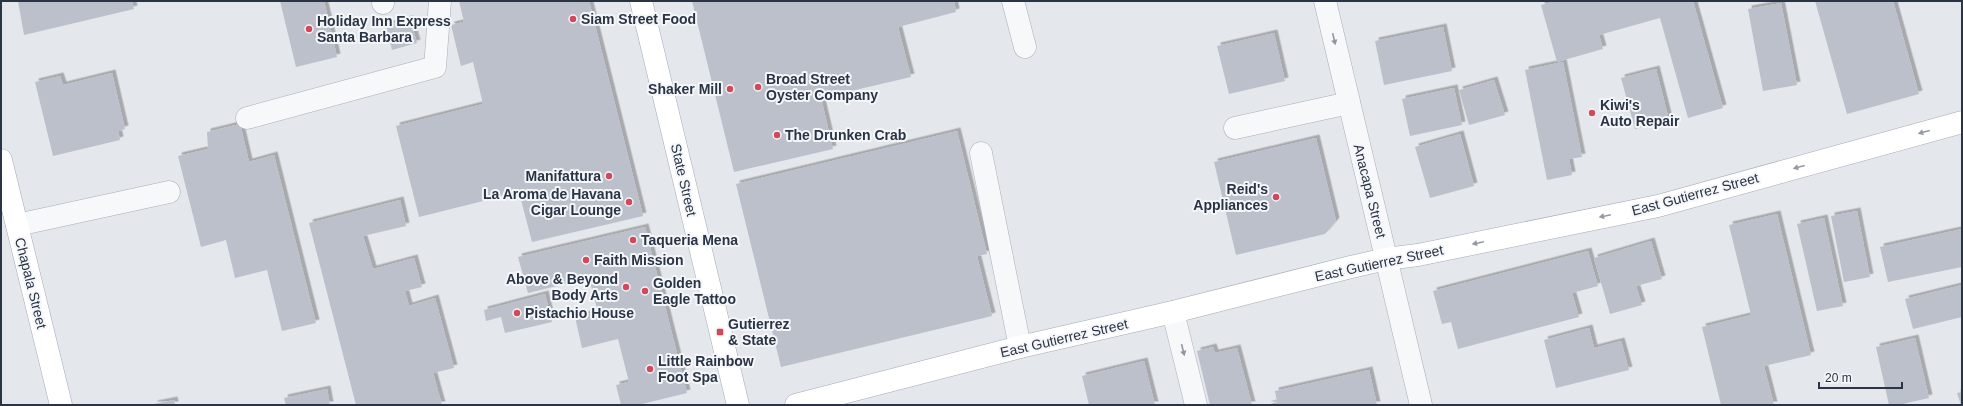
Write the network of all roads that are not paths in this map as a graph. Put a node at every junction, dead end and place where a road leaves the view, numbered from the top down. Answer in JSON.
{"nodes":[{"id":1,"x":440,"y":1,"type":"edge"},
{"id":2,"x":641,"y":1,"type":"edge"},
{"id":3,"x":1013,"y":1,"type":"edge"},
{"id":4,"x":1325,"y":1,"type":"edge"},
{"id":5,"x":1026,"y":47,"type":"dead end"},
{"id":6,"x":1349,"y":103,"type":"junction"},
{"id":7,"x":248,"y":118,"type":"dead end"},
{"id":8,"x":1962,"y":122,"type":"edge"},
{"id":9,"x":1235,"y":128,"type":"dead end"},
{"id":10,"x":981,"y":153,"type":"dead end"},
{"id":11,"x":1,"y":160,"type":"edge"},
{"id":12,"x":168,"y":192,"type":"dead end"},
{"id":13,"x":11,"y":218,"type":"edge"},
{"id":14,"x":1386,"y":259,"type":"junction"},
{"id":15,"x":1173,"y":312,"type":"junction"},
{"id":16,"x":1020,"y":347,"type":"junction"},
{"id":17,"x":61,"y":405,"type":"edge"},
{"id":18,"x":738,"y":405,"type":"edge"},
{"id":19,"x":796,"y":405,"type":"edge"},
{"id":20,"x":1196,"y":405,"type":"edge"},
{"id":21,"x":1421,"y":405,"type":"edge"}],
"edges":[{"from":1,"to":7,"type":"street"},
{"from":2,"to":18,"type":"main road","name":"State Street"},
{"from":3,"to":5,"type":"street"},
{"from":4,"to":6,"type":"street","name":"Anacapa Street","one_way":true},
{"from":6,"to":9,"type":"street"},
{"from":6,"to":14,"type":"street","name":"Anacapa Street"},
{"from":8,"to":14,"type":"main road","name":"East Gutierrez Street","one_way":true},
{"from":10,"to":16,"type":"street"},
{"from":11,"to":13,"type":"main road","name":"Chapala Street"},
{"from":12,"to":13,"type":"street"},
{"from":13,"to":17,"type":"main road","name":"Chapala Street"},
{"from":14,"to":15,"type":"main road","name":"East Gutierrez Street"},
{"from":14,"to":21,"type":"street","name":"Anacapa Street"},
{"from":15,"to":16,"type":"main road","name":"East Gutierrez Street"},
{"from":15,"to":20,"type":"street","one_way":true},
{"from":16,"to":19,"type":"main road","name":"East Gutierrez Street"}]}
